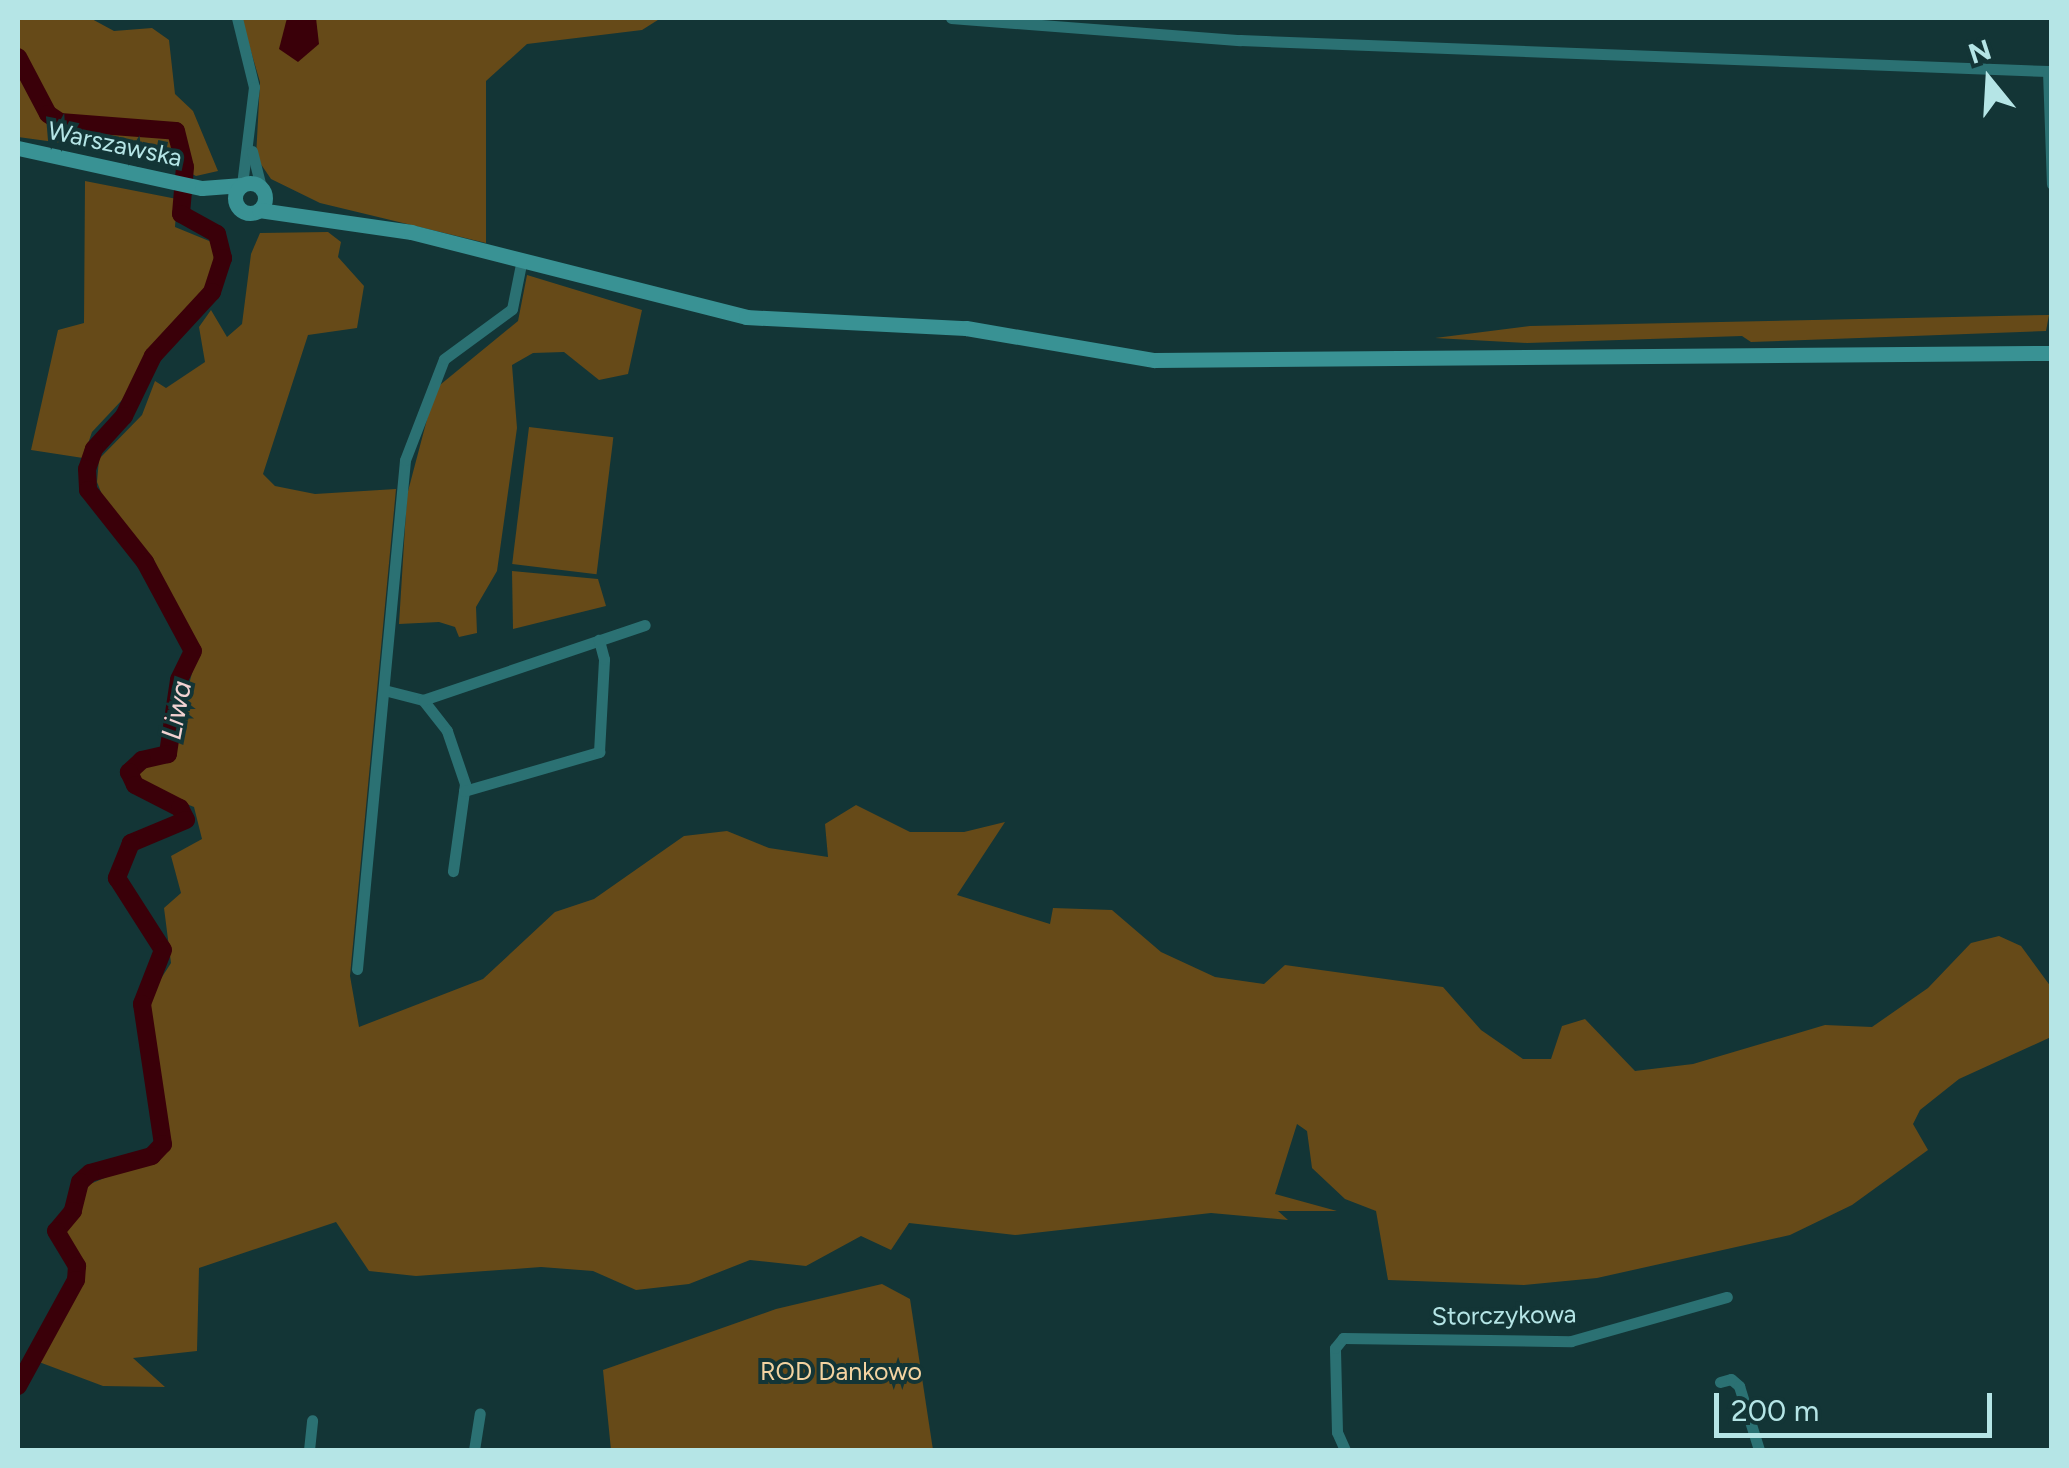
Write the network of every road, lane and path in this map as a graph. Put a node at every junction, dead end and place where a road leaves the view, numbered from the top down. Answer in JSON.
{"nodes":[{"id":1,"x":237,"y":18,"type":"edge"},
{"id":2,"x":951,"y":18,"type":"edge"},
{"id":3,"x":250,"y":137,"type":"junction"},
{"id":4,"x":18,"y":148,"type":"edge"},
{"id":5,"x":2052,"y":184,"type":"edge"},
{"id":6,"x":242,"y":185,"type":"junction"},
{"id":7,"x":202,"y":188,"type":"junction"},
{"id":8,"x":261,"y":188,"type":"junction"},
{"id":9,"x":235,"y":204,"type":"junction"},
{"id":10,"x":260,"y":210,"type":"junction"},
{"id":11,"x":328,"y":215,"type":"junction"},
{"id":12,"x":522,"y":259,"type":"junction"},
{"id":13,"x":2052,"y":353,"type":"edge"},
{"id":14,"x":645,"y":625,"type":"dead end"},
{"id":15,"x":598,"y":640,"type":"junction"},
{"id":16,"x":384,"y":690,"type":"junction"},
{"id":17,"x":424,"y":700,"type":"junction"},
{"id":18,"x":464,"y":791,"type":"junction"},
{"id":19,"x":453,"y":871,"type":"dead end"},
{"id":20,"x":357,"y":969,"type":"dead end"},
{"id":21,"x":1727,"y":1296,"type":"dead end"},
{"id":22,"x":1720,"y":1382,"type":"dead end"},
{"id":23,"x":480,"y":1413,"type":"dead end"},
{"id":24,"x":312,"y":1420,"type":"dead end"},
{"id":25,"x":309,"y":1450,"type":"edge"},
{"id":26,"x":474,"y":1450,"type":"edge"},
{"id":27,"x":1345,"y":1450,"type":"edge"},
{"id":28,"x":1759,"y":1450,"type":"edge"}],
"edges":[{"from":1,"to":3,"type":"street"},
{"from":2,"to":5,"type":"street"},
{"from":3,"to":6,"type":"street"},
{"from":3,"to":8,"type":"street"},
{"from":4,"to":7,"type":"main road","name":"Warszawska"},
{"from":6,"to":7,"type":"main road"},
{"from":6,"to":8,"type":"main road"},
{"from":6,"to":9,"type":"main road"},
{"from":7,"to":9,"type":"main road"},
{"from":8,"to":10,"type":"main road"},
{"from":8,"to":11,"type":"main road"},
{"from":9,"to":10,"type":"main road"},
{"from":10,"to":11,"type":"main road"},
{"from":11,"to":12,"type":"main road"},
{"from":12,"to":13,"type":"main road"},
{"from":12,"to":16,"type":"street"},
{"from":14,"to":15,"type":"street"},
{"from":15,"to":17,"type":"street"},
{"from":15,"to":18,"type":"street"},
{"from":16,"to":17,"type":"street"},
{"from":16,"to":20,"type":"street"},
{"from":17,"to":18,"type":"street"},
{"from":18,"to":19,"type":"street"},
{"from":21,"to":27,"type":"street","name":"Storczykowa"},
{"from":22,"to":28,"type":"street"},
{"from":23,"to":26,"type":"street"},
{"from":24,"to":25,"type":"street"}]}
